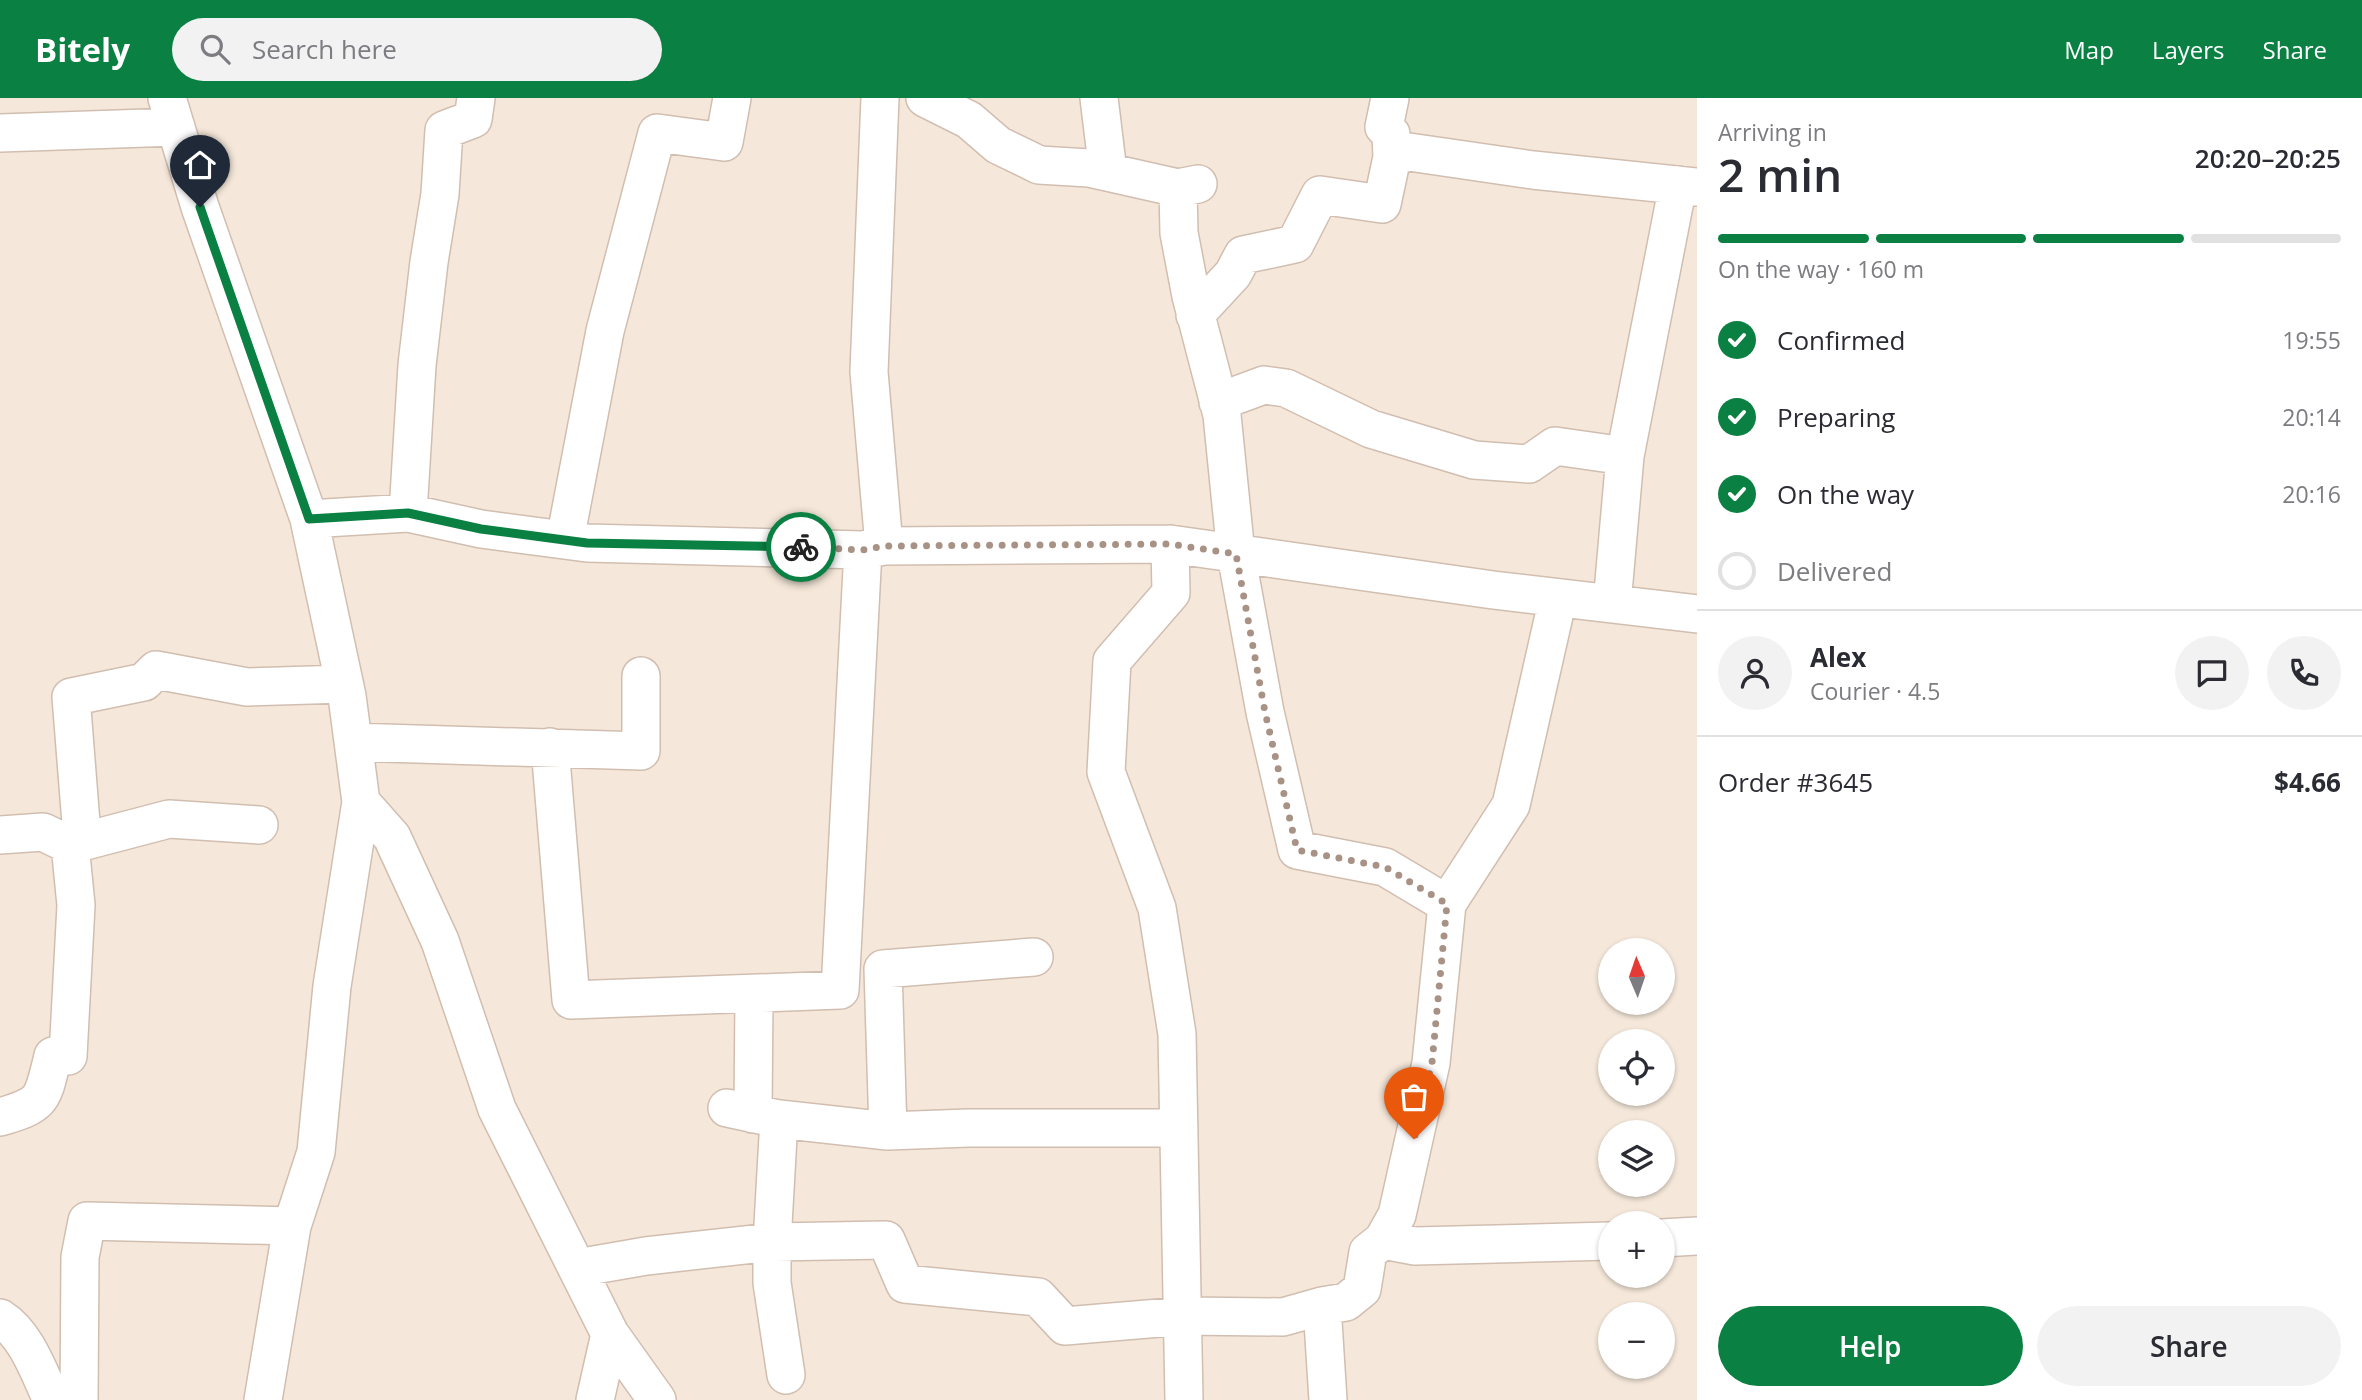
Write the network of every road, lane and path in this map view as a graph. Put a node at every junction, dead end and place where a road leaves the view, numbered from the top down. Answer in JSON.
{"nodes":[{"id":1,"x":476,"y":98,"type":"edge"},
{"id":2,"x":732,"y":98,"type":"edge"},
{"id":3,"x":880,"y":98,"type":"edge"},
{"id":4,"x":925,"y":98,"type":"edge"},
{"id":5,"x":1100,"y":98,"type":"edge"},
{"id":6,"x":1390,"y":98,"type":"edge"},
{"id":7,"x":171,"y":113,"type":"edge"},
{"id":8,"x":0,"y":133,"type":"edge"},
{"id":9,"x":1392,"y":157,"type":"junction"},
{"id":10,"x":1108,"y":172,"type":"junction"},
{"id":11,"x":1687,"y":186,"type":"edge"},
{"id":12,"x":1195,"y":314,"type":"junction"},
{"id":13,"x":1218,"y":402,"type":"junction"},
{"id":14,"x":1625,"y":456,"type":"junction"},
{"id":15,"x":408,"y":513,"type":"junction"},
{"id":16,"x":309,"y":519,"type":"junction"},
{"id":17,"x":565,"y":540,"type":"junction"},
{"id":18,"x":1170,"y":544,"type":"junction"},
{"id":19,"x":874,"y":548,"type":"junction"},
{"id":20,"x":1236,"y":554,"type":"junction"},
{"id":21,"x":1558,"y":598,"type":"junction"},
{"id":22,"x":1612,"y":604,"type":"junction"},
{"id":23,"x":1697,"y":614,"type":"edge"},
{"id":24,"x":641,"y":676,"type":"dead end"},
{"id":25,"x":344,"y":684,"type":"junction"},
{"id":26,"x":353,"y":742,"type":"junction"},
{"id":27,"x":550,"y":747,"type":"junction"},
{"id":28,"x":361,"y":802,"type":"junction"},
{"id":29,"x":260,"y":825,"type":"dead end"},
{"id":30,"x":0,"y":835,"type":"edge"},
{"id":31,"x":70,"y":845,"type":"junction"},
{"id":32,"x":1447,"y":904,"type":"junction"},
{"id":33,"x":1034,"y":957,"type":"dead end"},
{"id":34,"x":754,"y":995,"type":"junction"},
{"id":35,"x":753,"y":1114,"type":"junction"},
{"id":36,"x":0,"y":1116,"type":"edge"},
{"id":37,"x":1179,"y":1128,"type":"junction"},
{"id":38,"x":888,"y":1131,"type":"junction"},
{"id":39,"x":292,"y":1226,"type":"junction"},
{"id":40,"x":1697,"y":1236,"type":"edge"},
{"id":41,"x":1675,"y":1237,"type":"edge"},
{"id":42,"x":1384,"y":1240,"type":"junction"},
{"id":43,"x":1598,"y":1241,"type":"edge"},
{"id":44,"x":772,"y":1242,"type":"junction"},
{"id":45,"x":577,"y":1268,"type":"junction"},
{"id":46,"x":1322,"y":1306,"type":"junction"},
{"id":47,"x":1183,"y":1316,"type":"junction"},
{"id":48,"x":0,"y":1318,"type":"edge"},
{"id":49,"x":610,"y":1334,"type":"junction"},
{"id":50,"x":786,"y":1375,"type":"dead end"},
{"id":51,"x":52,"y":1400,"type":"edge"},
{"id":52,"x":79,"y":1400,"type":"edge"},
{"id":53,"x":263,"y":1400,"type":"edge"},
{"id":54,"x":596,"y":1400,"type":"edge"},
{"id":55,"x":657,"y":1400,"type":"edge"},
{"id":56,"x":1184,"y":1400,"type":"edge"},
{"id":57,"x":1328,"y":1400,"type":"edge"}],
"edges":[{"from":1,"to":15,"type":"street"},
{"from":2,"to":17,"type":"street"},
{"from":3,"to":19,"type":"street"},
{"from":4,"to":10,"type":"street"},
{"from":5,"to":10,"type":"street"},
{"from":6,"to":9,"type":"street"},
{"from":7,"to":8,"type":"street"},
{"from":7,"to":16,"type":"street"},
{"from":9,"to":11,"type":"street"},
{"from":9,"to":12,"type":"street"},
{"from":10,"to":12,"type":"street"},
{"from":11,"to":14,"type":"street"},
{"from":12,"to":13,"type":"street"},
{"from":13,"to":14,"type":"street"},
{"from":13,"to":20,"type":"street"},
{"from":14,"to":22,"type":"street"},
{"from":15,"to":16,"type":"street"},
{"from":15,"to":17,"type":"street"},
{"from":16,"to":25,"type":"street"},
{"from":17,"to":19,"type":"street"},
{"from":18,"to":19,"type":"street"},
{"from":18,"to":20,"type":"street"},
{"from":18,"to":37,"type":"street"},
{"from":19,"to":34,"type":"street"},
{"from":20,"to":21,"type":"street"},
{"from":20,"to":32,"type":"street"},
{"from":21,"to":22,"type":"street"},
{"from":21,"to":32,"type":"street"},
{"from":22,"to":23,"type":"street"},
{"from":24,"to":27,"type":"street"},
{"from":25,"to":26,"type":"street"},
{"from":25,"to":31,"type":"street"},
{"from":26,"to":27,"type":"street"},
{"from":26,"to":28,"type":"street"},
{"from":27,"to":34,"type":"street"},
{"from":28,"to":39,"type":"street"},
{"from":28,"to":45,"type":"street"},
{"from":29,"to":31,"type":"street"},
{"from":30,"to":31,"type":"street"},
{"from":31,"to":36,"type":"street"},
{"from":32,"to":42,"type":"street"},
{"from":33,"to":38,"type":"street"},
{"from":34,"to":35,"type":"street"},
{"from":35,"to":38,"type":"street"},
{"from":35,"to":44,"type":"street"},
{"from":37,"to":38,"type":"street"},
{"from":37,"to":47,"type":"street"},
{"from":39,"to":52,"type":"street"},
{"from":39,"to":53,"type":"street"},
{"from":40,"to":41,"type":"street"},
{"from":42,"to":43,"type":"street"},
{"from":42,"to":46,"type":"street"},
{"from":44,"to":45,"type":"street"},
{"from":44,"to":47,"type":"street"},
{"from":44,"to":50,"type":"street"},
{"from":45,"to":49,"type":"street"},
{"from":46,"to":47,"type":"street"},
{"from":46,"to":57,"type":"street"},
{"from":47,"to":56,"type":"street"},
{"from":48,"to":51,"type":"street"},
{"from":49,"to":54,"type":"street"},
{"from":49,"to":55,"type":"street"}]}
